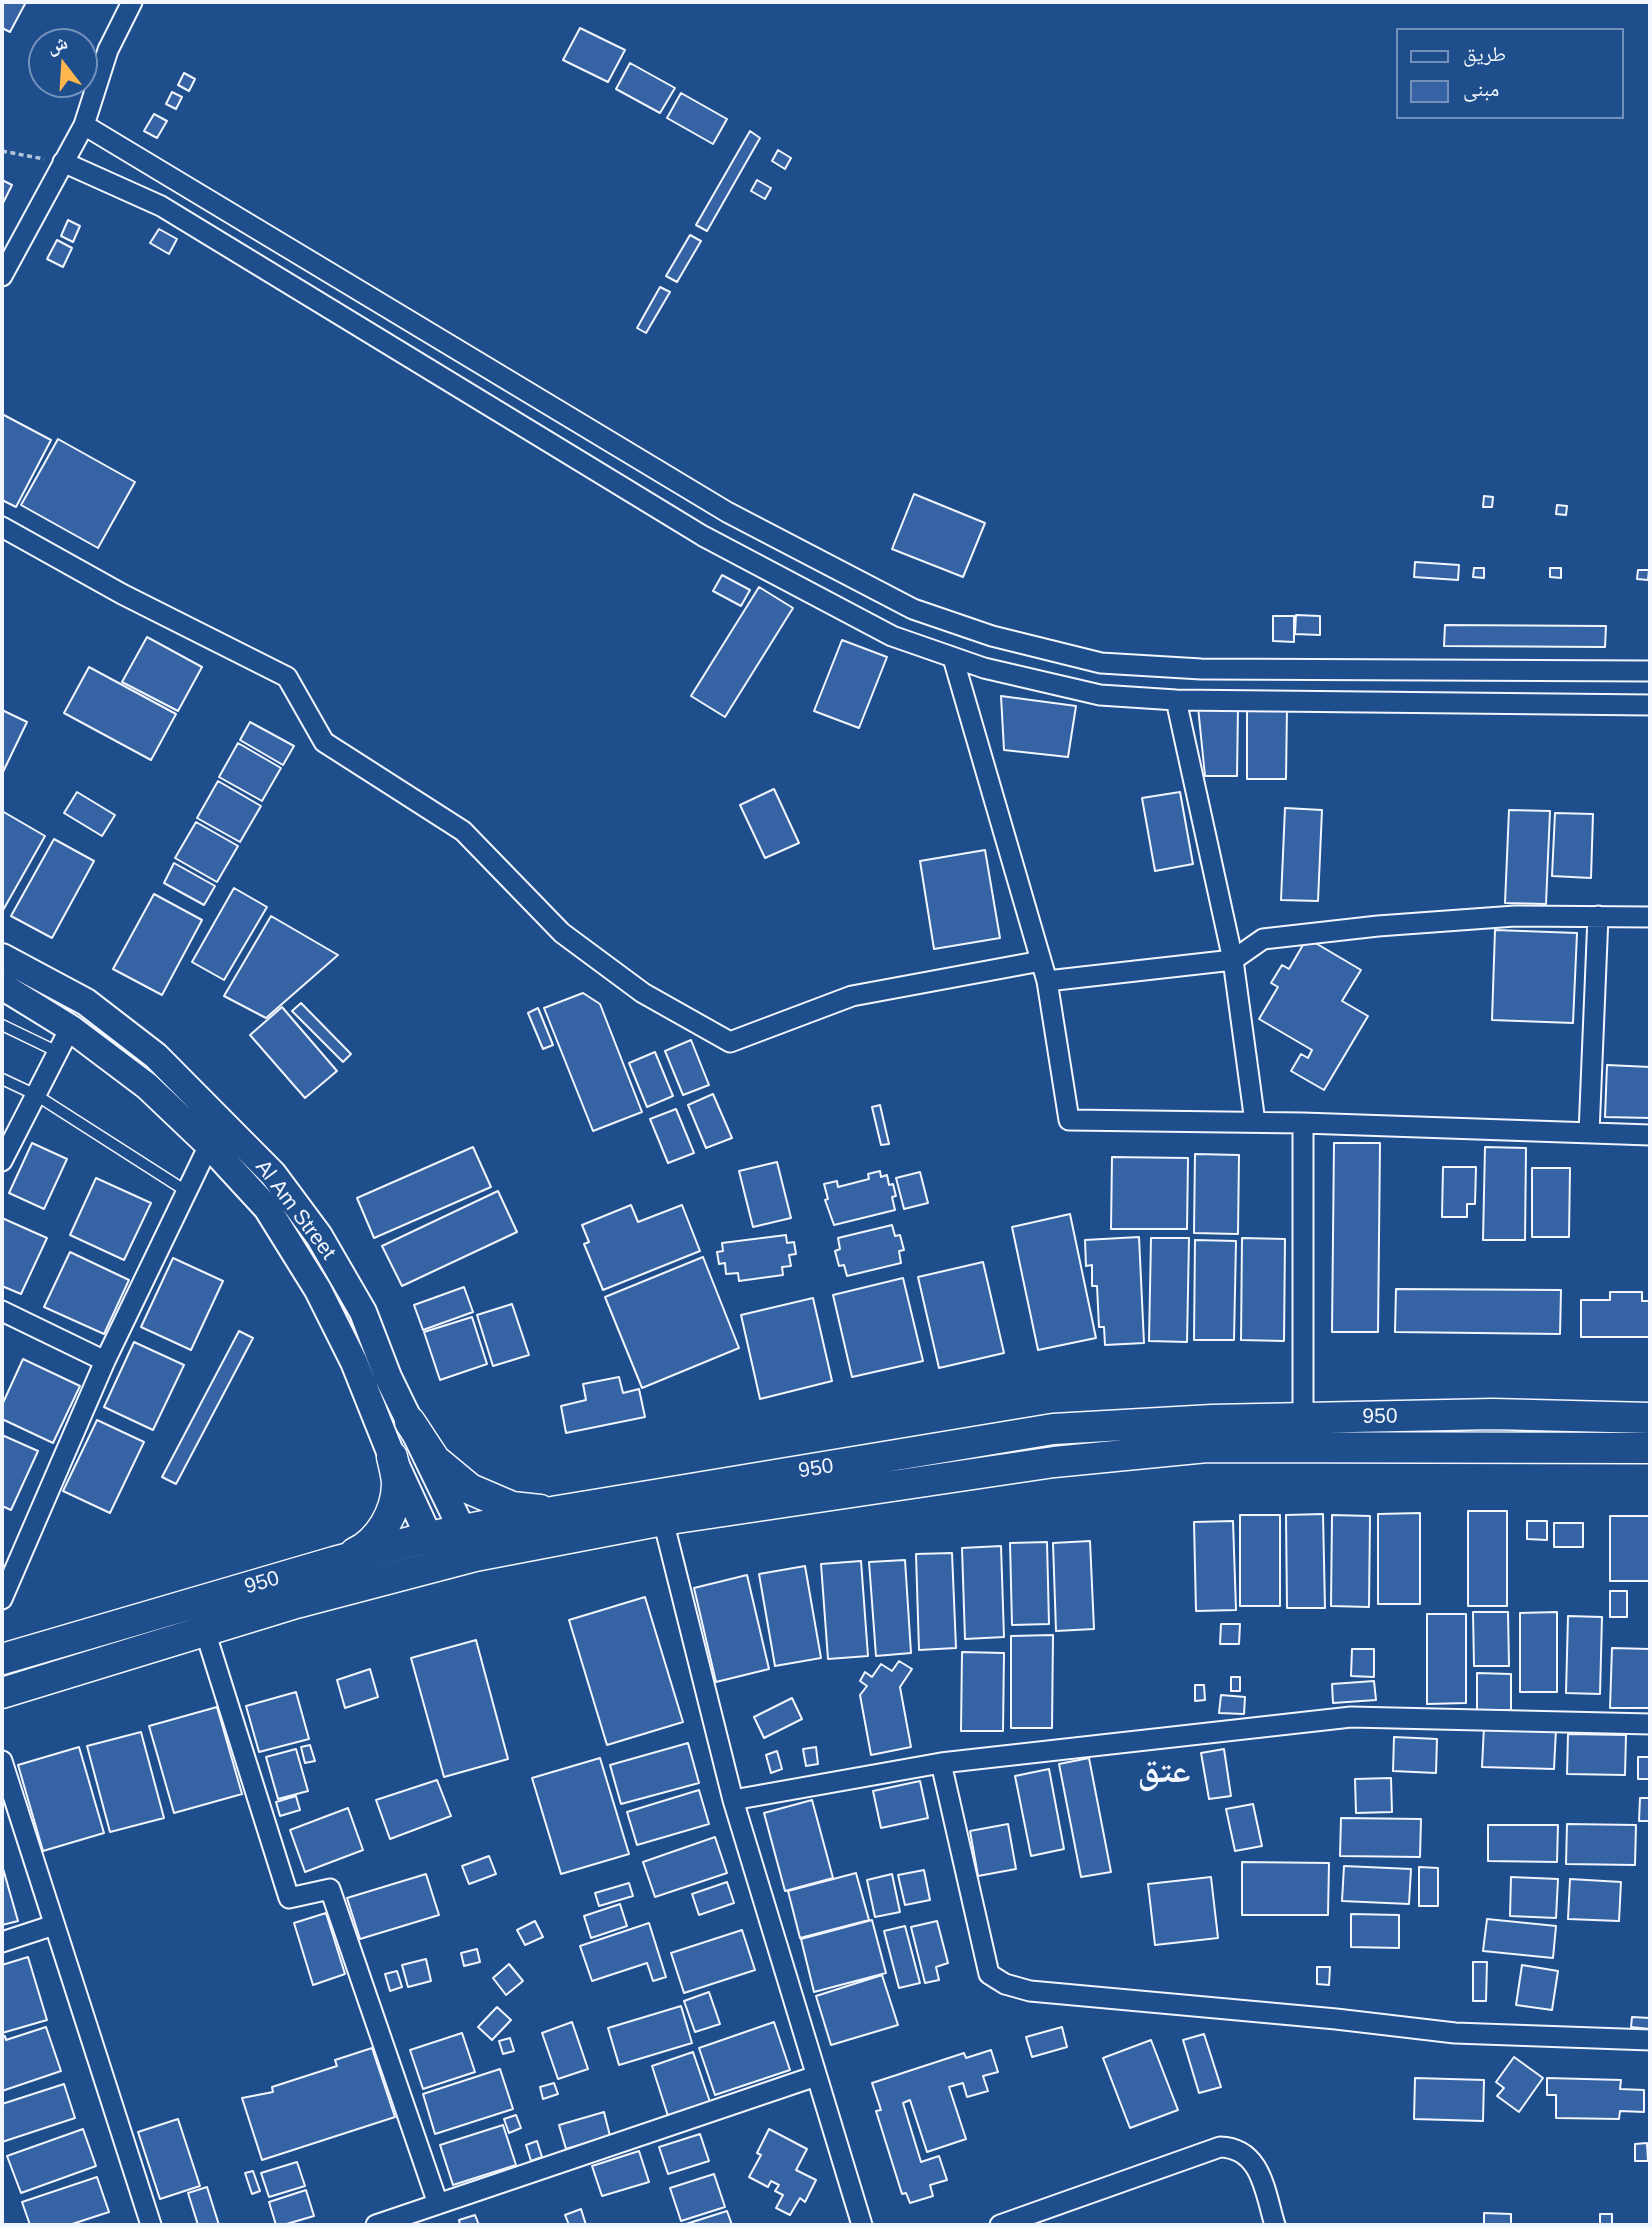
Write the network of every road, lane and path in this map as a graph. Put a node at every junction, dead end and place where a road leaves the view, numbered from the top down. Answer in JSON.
{"nodes":[{"id":1,"x":132,"y":2,"type":"edge"},
{"id":2,"x":84,"y":125,"type":"junction"},
{"id":3,"x":2,"y":151,"type":"edge"},
{"id":4,"x":63,"y":162,"type":"junction"},
{"id":5,"x":2,"y":276,"type":"edge"},
{"id":6,"x":2,"y":527,"type":"edge"},
{"id":7,"x":953,"y":657,"type":"junction"},
{"id":8,"x":1650,"y":671,"type":"edge"},
{"id":9,"x":1176,"y":700,"type":"junction"},
{"id":10,"x":1650,"y":705,"type":"edge"},
{"id":11,"x":1598,"y":916,"type":"junction"},
{"id":12,"x":1650,"y":917,"type":"edge"},
{"id":13,"x":2,"y":957,"type":"edge"},
{"id":14,"x":1233,"y":960,"type":"junction"},
{"id":15,"x":1041,"y":961,"type":"junction"},
{"id":16,"x":1047,"y":981,"type":"junction"},
{"id":17,"x":2,"y":986,"type":"edge"},
{"id":18,"x":2,"y":1025,"type":"edge"},
{"id":19,"x":70,"y":1028,"type":"junction"},
{"id":20,"x":58,"y":1052,"type":"junction"},
{"id":21,"x":2,"y":1079,"type":"edge"},
{"id":22,"x":36,"y":1095,"type":"junction"},
{"id":23,"x":1255,"y":1122,"type":"junction"},
{"id":24,"x":1303,"y":1123,"type":"junction"},
{"id":25,"x":1589,"y":1133,"type":"junction"},
{"id":26,"x":1650,"y":1135,"type":"edge"},
{"id":27,"x":209,"y":1145,"type":"junction"},
{"id":28,"x":2,"y":1161,"type":"edge"},
{"id":29,"x":186,"y":1191,"type":"junction"},
{"id":30,"x":2,"y":1311,"type":"edge"},
{"id":31,"x":105,"y":1362,"type":"junction"},
{"id":32,"x":1303,"y":1418,"type":"junction"},
{"id":33,"x":1650,"y":1418,"type":"edge"},
{"id":34,"x":410,"y":1422,"type":"junction"},
{"id":35,"x":1650,"y":1448,"type":"edge"},
{"id":36,"x":392,"y":1457,"type":"junction"},
{"id":37,"x":558,"y":1511,"type":"junction"},
{"id":38,"x":663,"y":1520,"type":"junction"},
{"id":39,"x":429,"y":1537,"type":"junction"},
{"id":40,"x":470,"y":1544,"type":"junction"},
{"id":41,"x":334,"y":1562,"type":"junction"},
{"id":42,"x":442,"y":1565,"type":"junction"},
{"id":43,"x":2,"y":1599,"type":"edge"},
{"id":44,"x":205,"y":1631,"type":"junction"},
{"id":45,"x":2,"y":1659,"type":"edge"},
{"id":46,"x":2,"y":1693,"type":"edge"},
{"id":47,"x":1650,"y":1724,"type":"edge"},
{"id":48,"x":2,"y":1761,"type":"edge"},
{"id":49,"x":941,"y":1763,"type":"junction"},
{"id":50,"x":733,"y":1800,"type":"junction"},
{"id":51,"x":54,"y":1925,"type":"junction"},
{"id":52,"x":2,"y":1942,"type":"edge"},
{"id":53,"x":1650,"y":2040,"type":"edge"},
{"id":54,"x":816,"y":2077,"type":"junction"},
{"id":55,"x":438,"y":2204,"type":"junction"},
{"id":56,"x":150,"y":2225,"type":"edge"},
{"id":57,"x":376,"y":2225,"type":"edge"},
{"id":58,"x":862,"y":2225,"type":"edge"},
{"id":59,"x":1000,"y":2225,"type":"edge"},
{"id":60,"x":1275,"y":2225,"type":"edge"}],
"edges":[{"from":1,"to":2,"type":"street"},
{"from":2,"to":4,"type":"street"},
{"from":2,"to":8,"type":"street"},
{"from":3,"to":4,"type":"path"},
{"from":4,"to":5,"type":"street"},
{"from":4,"to":7,"type":"street"},
{"from":6,"to":15,"type":"street"},
{"from":7,"to":9,"type":"street"},
{"from":7,"to":15,"type":"street"},
{"from":9,"to":10,"type":"street"},
{"from":9,"to":14,"type":"street"},
{"from":11,"to":12,"type":"street"},
{"from":11,"to":14,"type":"street"},
{"from":11,"to":25,"type":"street"},
{"from":13,"to":34,"type":"main road","name":"Al Am Street"},
{"from":14,"to":16,"type":"street"},
{"from":14,"to":23,"type":"street"},
{"from":15,"to":16,"type":"street"},
{"from":16,"to":23,"type":"street"},
{"from":17,"to":19,"type":"main road","name":"Al Am Street"},
{"from":18,"to":20,"type":"lane"},
{"from":19,"to":20,"type":"street"},
{"from":19,"to":27,"type":"main road","name":"Al Am Street"},
{"from":20,"to":22,"type":"street"},
{"from":21,"to":22,"type":"lane"},
{"from":22,"to":28,"type":"street"},
{"from":22,"to":29,"type":"lane"},
{"from":23,"to":24,"type":"street"},
{"from":24,"to":25,"type":"street"},
{"from":24,"to":32,"type":"street"},
{"from":25,"to":26,"type":"street"},
{"from":27,"to":29,"type":"street"},
{"from":27,"to":36,"type":"main road","name":"Al Am Street"},
{"from":29,"to":31,"type":"street"},
{"from":30,"to":31,"type":"street"},
{"from":31,"to":43,"type":"street"},
{"from":32,"to":33,"type":"main road","name":"950","number":"950"},
{"from":32,"to":37,"type":"main road","name":"950","number":"950"},
{"from":34,"to":37,"type":"main road"},
{"from":34,"to":40,"type":"main road","name":"Al Am Street"},
{"from":35,"to":38,"type":"main road","number":"950"},
{"from":36,"to":39,"type":"main road","name":"Al Am Street"},
{"from":36,"to":41,"type":"main road"},
{"from":37,"to":40,"type":"main road","name":"950","number":"950"},
{"from":38,"to":40,"type":"main road","number":"950"},
{"from":38,"to":50,"type":"street"},
{"from":39,"to":40,"type":"main road","name":"950","number":"950"},
{"from":39,"to":41,"type":"main road","name":"950","number":"950"},
{"from":39,"to":42,"type":"main road","name":"Al Am Street"},
{"from":40,"to":42,"type":"main road","number":"950"},
{"from":41,"to":45,"type":"main road","name":"950","number":"950"},
{"from":42,"to":44,"type":"main road","number":"950"},
{"from":44,"to":46,"type":"main road","number":"950"},
{"from":44,"to":55,"type":"street"},
{"from":47,"to":49,"type":"street"},
{"from":48,"to":51,"type":"street"},
{"from":49,"to":50,"type":"street"},
{"from":49,"to":53,"type":"street"},
{"from":50,"to":54,"type":"street"},
{"from":51,"to":52,"type":"street"},
{"from":51,"to":56,"type":"street"},
{"from":54,"to":55,"type":"street"},
{"from":54,"to":58,"type":"street"},
{"from":55,"to":57,"type":"street"},
{"from":59,"to":60,"type":"street"}]}
